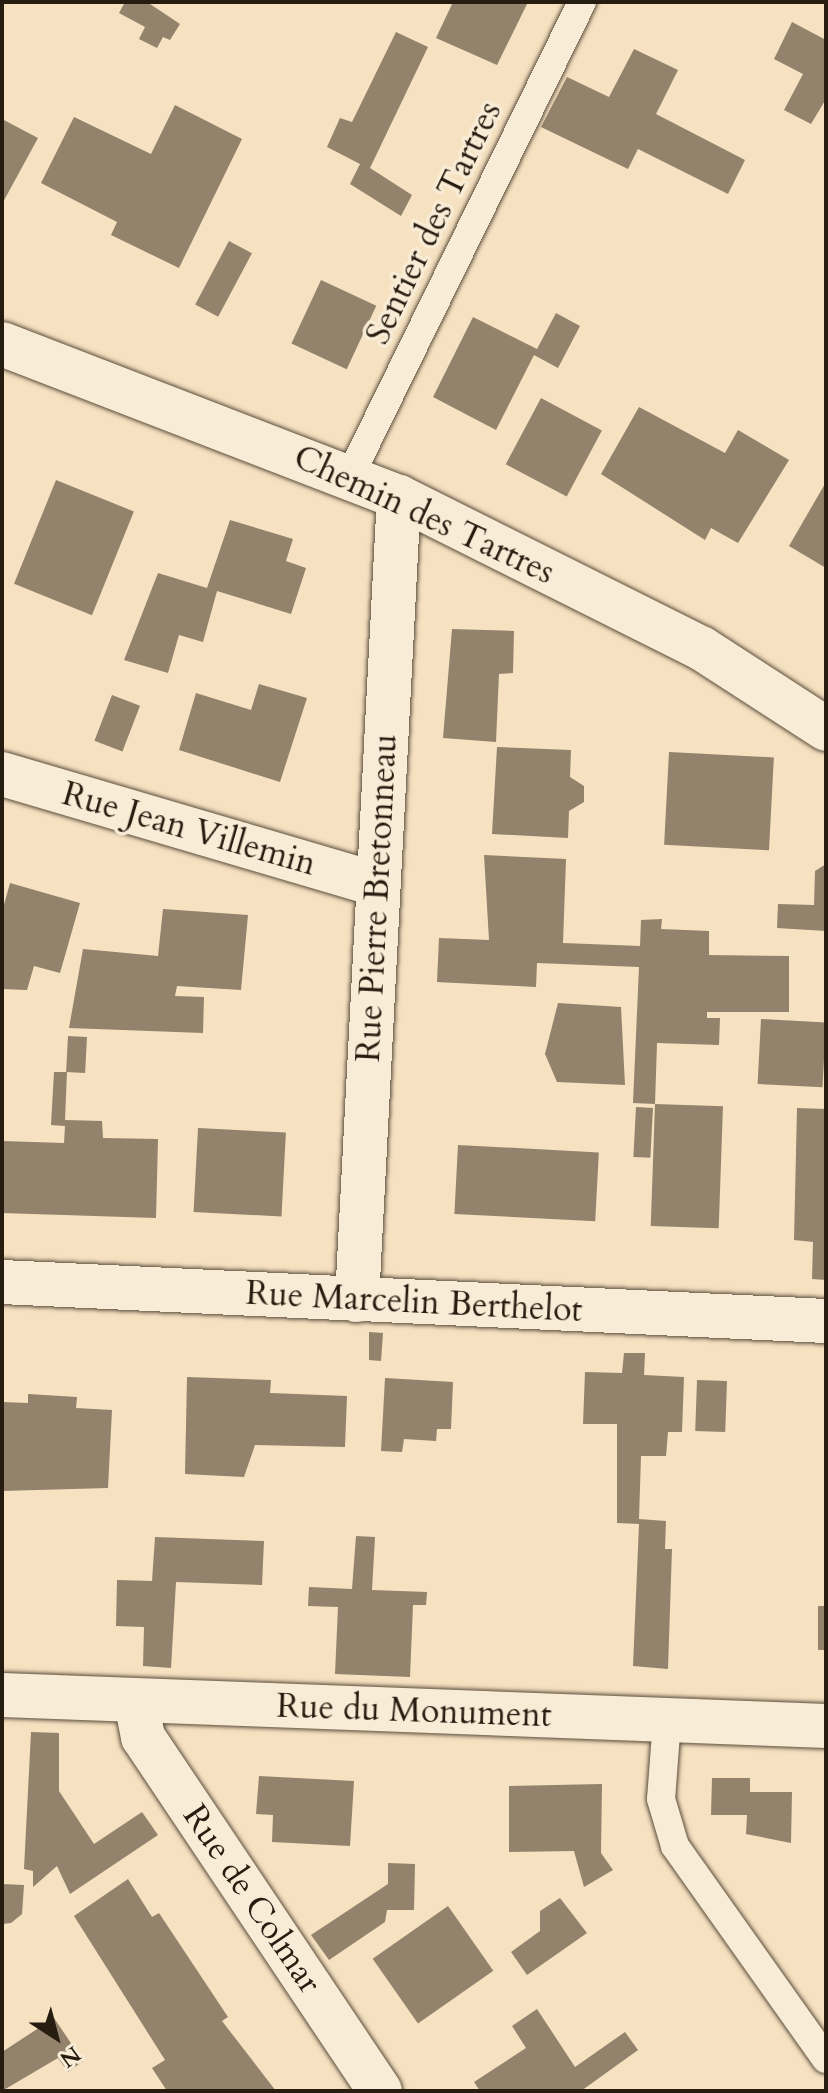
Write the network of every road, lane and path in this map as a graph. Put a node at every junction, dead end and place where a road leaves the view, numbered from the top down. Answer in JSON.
{"nodes":[{"id":1,"x":582,"y":2,"type":"edge"},
{"id":2,"x":2,"y":344,"type":"edge"},
{"id":3,"x":350,"y":476,"type":"junction"},
{"id":4,"x":399,"y":497,"type":"junction"},
{"id":5,"x":826,"y":729,"type":"edge"},
{"id":6,"x":2,"y":774,"type":"edge"},
{"id":7,"x":376,"y":884,"type":"junction"},
{"id":8,"x":2,"y":1282,"type":"edge"},
{"id":9,"x":357,"y":1300,"type":"junction"},
{"id":10,"x":826,"y":1321,"type":"edge"},
{"id":11,"x":2,"y":1695,"type":"edge"},
{"id":12,"x":136,"y":1701,"type":"junction"},
{"id":13,"x":667,"y":1720,"type":"junction"},
{"id":14,"x":826,"y":1726,"type":"edge"},
{"id":15,"x":826,"y":2059,"type":"edge"},
{"id":16,"x":380,"y":2091,"type":"edge"}],
"edges":[{"from":1,"to":3,"type":"lane","name":"Sentier des Tartres"},
{"from":2,"to":3,"type":"street","name":"Chemin des Tartres"},
{"from":3,"to":4,"type":"street","name":"Chemin des Tartres"},
{"from":4,"to":5,"type":"street","name":"Chemin des Tartres"},
{"from":4,"to":7,"type":"street","name":"Rue Pierre Bretonneau"},
{"from":6,"to":7,"type":"street","name":"Rue Jean Villemin"},
{"from":7,"to":9,"type":"street","name":"Rue Pierre Bretonneau"},
{"from":8,"to":9,"type":"street","name":"Rue Marcelin Berthelot"},
{"from":9,"to":10,"type":"street","name":"Rue Marcelin Berthelot"},
{"from":11,"to":12,"type":"street","name":"Rue du Monument"},
{"from":12,"to":13,"type":"street","name":"Rue du Monument"},
{"from":12,"to":16,"type":"street","name":"Rue de Colmar"},
{"from":13,"to":14,"type":"street","name":"Rue du Monument"},
{"from":13,"to":15,"type":"lane"}]}
